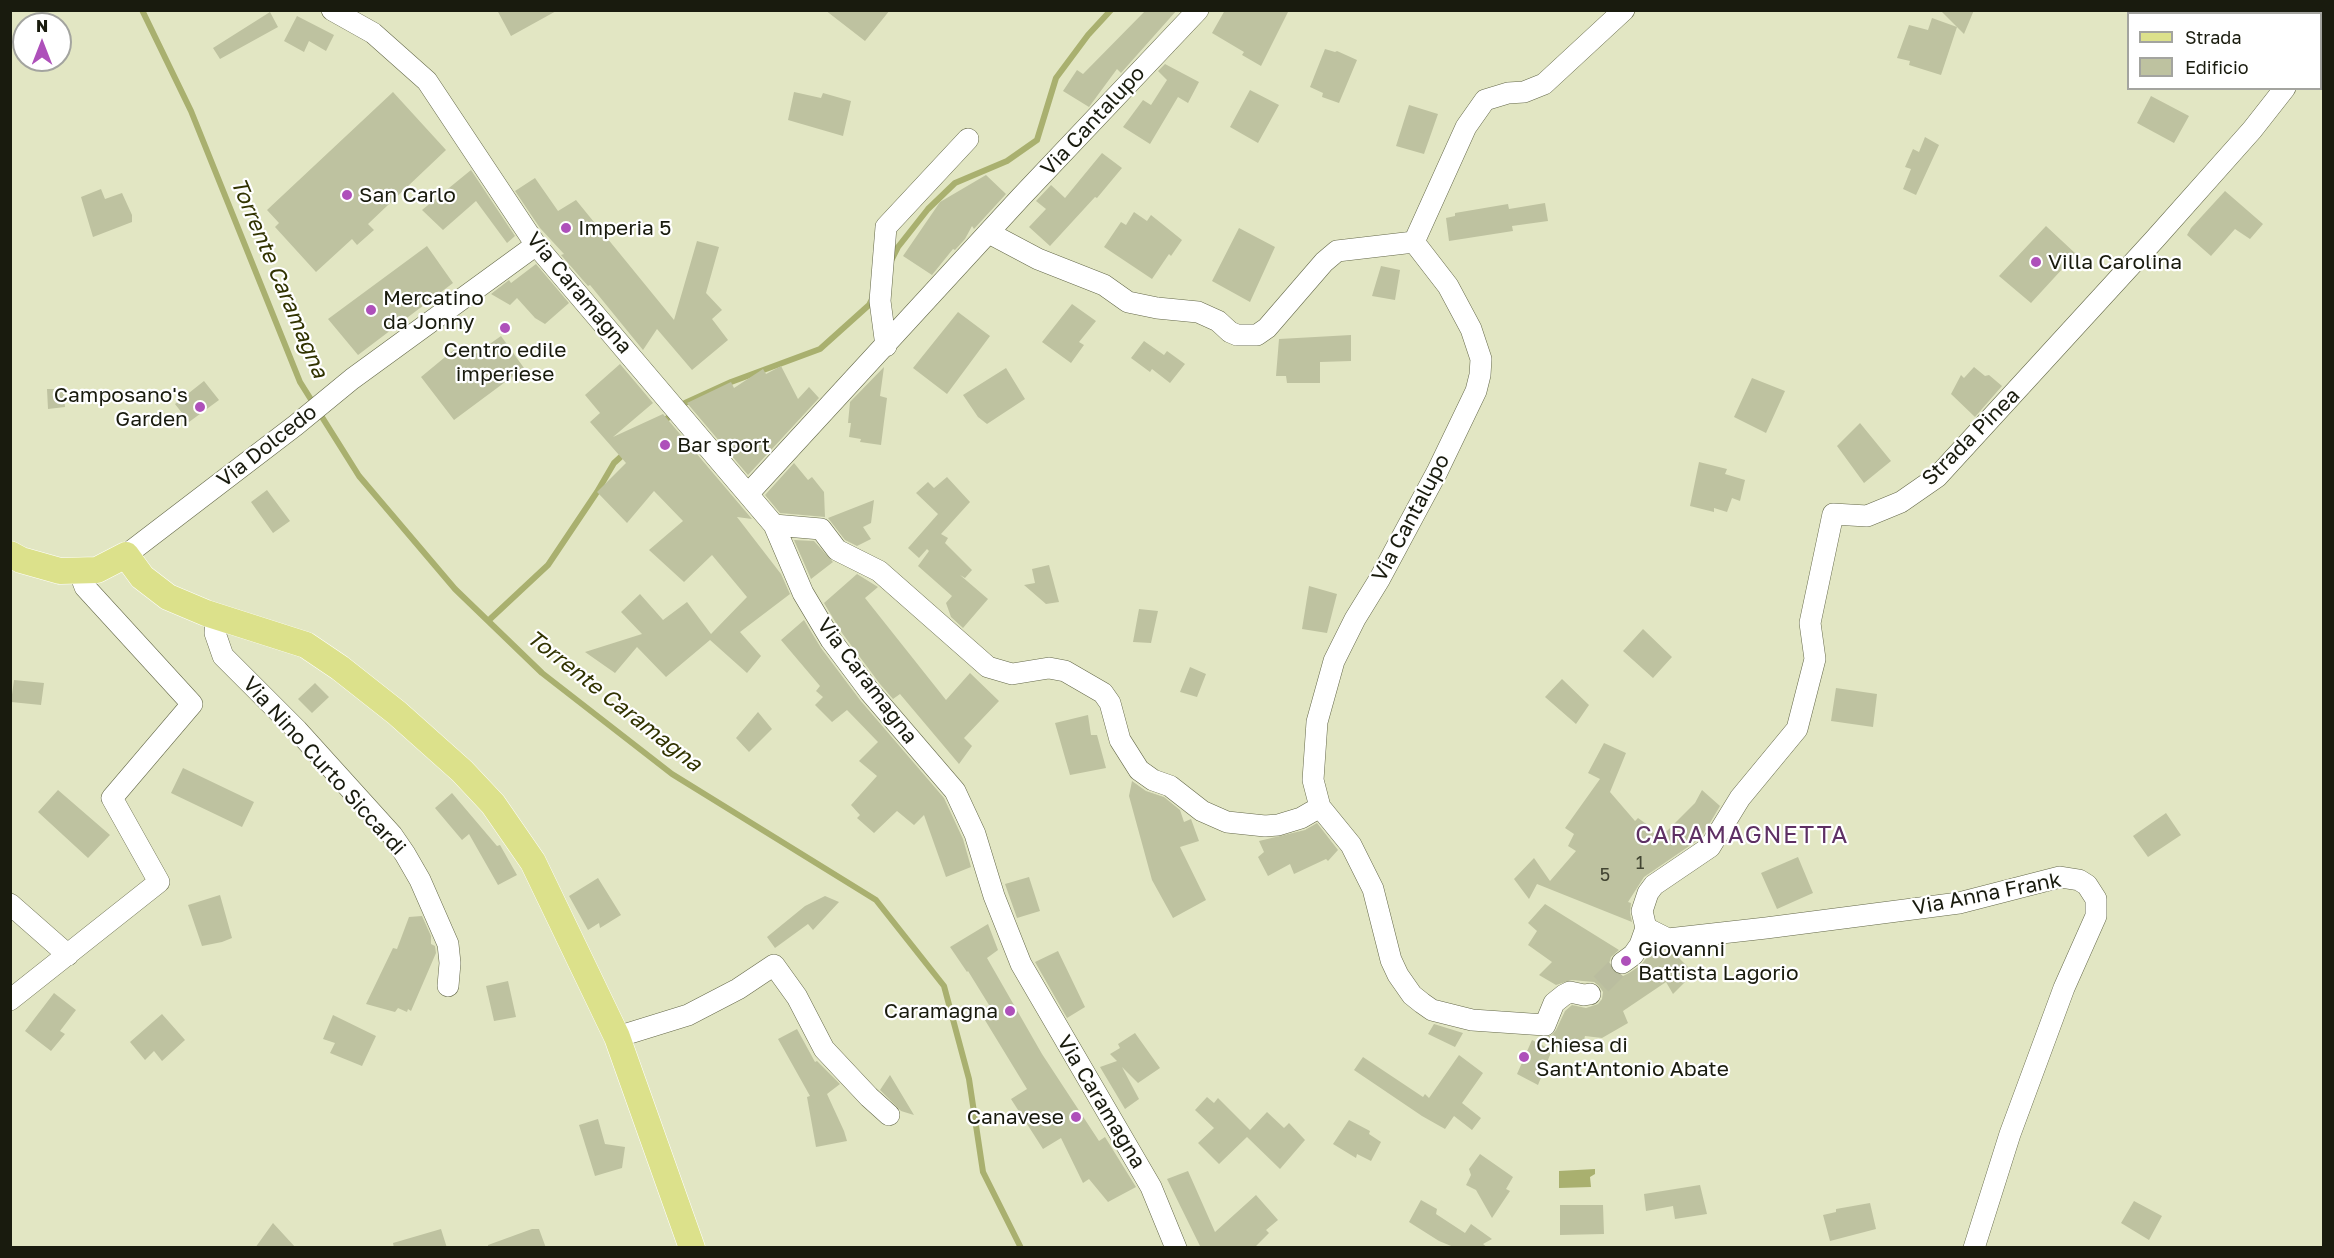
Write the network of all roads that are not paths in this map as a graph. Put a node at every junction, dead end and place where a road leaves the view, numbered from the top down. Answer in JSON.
{"nodes":[{"id":1,"x":332,"y":10,"type":"edge"},
{"id":2,"x":1198,"y":10,"type":"edge"},
{"id":3,"x":1623,"y":10,"type":"edge"},
{"id":4,"x":2283,"y":90,"type":"edge"},
{"id":5,"x":968,"y":139,"type":"dead end"},
{"id":6,"x":989,"y":233,"type":"junction"},
{"id":7,"x":1414,"y":242,"type":"junction"},
{"id":8,"x":536,"y":244,"type":"junction"},
{"id":9,"x":886,"y":346,"type":"junction"},
{"id":10,"x":748,"y":494,"type":"junction"},
{"id":11,"x":774,"y":525,"type":"junction"},
{"id":12,"x":10,"y":554,"type":"edge"},
{"id":13,"x":126,"y":555,"type":"junction"},
{"id":14,"x":79,"y":571,"type":"junction"},
{"id":15,"x":216,"y":616,"type":"junction"},
{"id":16,"x":1320,"y":807,"type":"junction"},
{"id":17,"x":10,"y":904,"type":"edge"},
{"id":18,"x":1646,"y":928,"type":"junction"},
{"id":19,"x":68,"y":955,"type":"junction"},
{"id":20,"x":1622,"y":963,"type":"tunnel mouth"},
{"id":21,"x":448,"y":986,"type":"dead end"},
{"id":22,"x":1596,"y":989,"type":"tunnel mouth"},
{"id":23,"x":10,"y":1000,"type":"edge"},
{"id":24,"x":617,"y":1037,"type":"junction"},
{"id":25,"x":889,"y":1115,"type":"dead end"},
{"id":26,"x":692,"y":1248,"type":"edge"},
{"id":27,"x":1176,"y":1248,"type":"edge"},
{"id":28,"x":1974,"y":1248,"type":"edge"}],
"edges":[{"from":1,"to":8,"type":"street","name":"Via Caramagna"},
{"from":2,"to":6,"type":"street","name":"Via Cantalupo"},
{"from":3,"to":7,"type":"street"},
{"from":4,"to":18,"type":"street","name":"Strada Pinea"},
{"from":5,"to":9,"type":"street"},
{"from":6,"to":7,"type":"street"},
{"from":6,"to":9,"type":"street","name":"Via Cantalupo"},
{"from":7,"to":16,"type":"street","name":"Via Cantalupo"},
{"from":8,"to":10,"type":"street","name":"Via Caramagna"},
{"from":8,"to":13,"type":"street","name":"Via Dolcedo"},
{"from":9,"to":10,"type":"street","name":"Via Cantalupo"},
{"from":10,"to":11,"type":"street","name":"Via Caramagna"},
{"from":11,"to":16,"type":"street"},
{"from":11,"to":27,"type":"street","name":"Via Caramagna"},
{"from":12,"to":14,"type":"main road","name":"Via Dolcedo"},
{"from":13,"to":14,"type":"main road","name":"Via Dolcedo"},
{"from":13,"to":15,"type":"main road"},
{"from":14,"to":19,"type":"street"},
{"from":15,"to":21,"type":"street","name":"Via Nino Curto Siccardi"},
{"from":15,"to":24,"type":"main road"},
{"from":16,"to":22,"type":"street"},
{"from":17,"to":19,"type":"street"},
{"from":18,"to":20,"type":"street"},
{"from":18,"to":28,"type":"street","name":"Via Anna Frank"},
{"from":19,"to":23,"type":"street"},
{"from":24,"to":25,"type":"street"},
{"from":24,"to":26,"type":"main road"}]}
